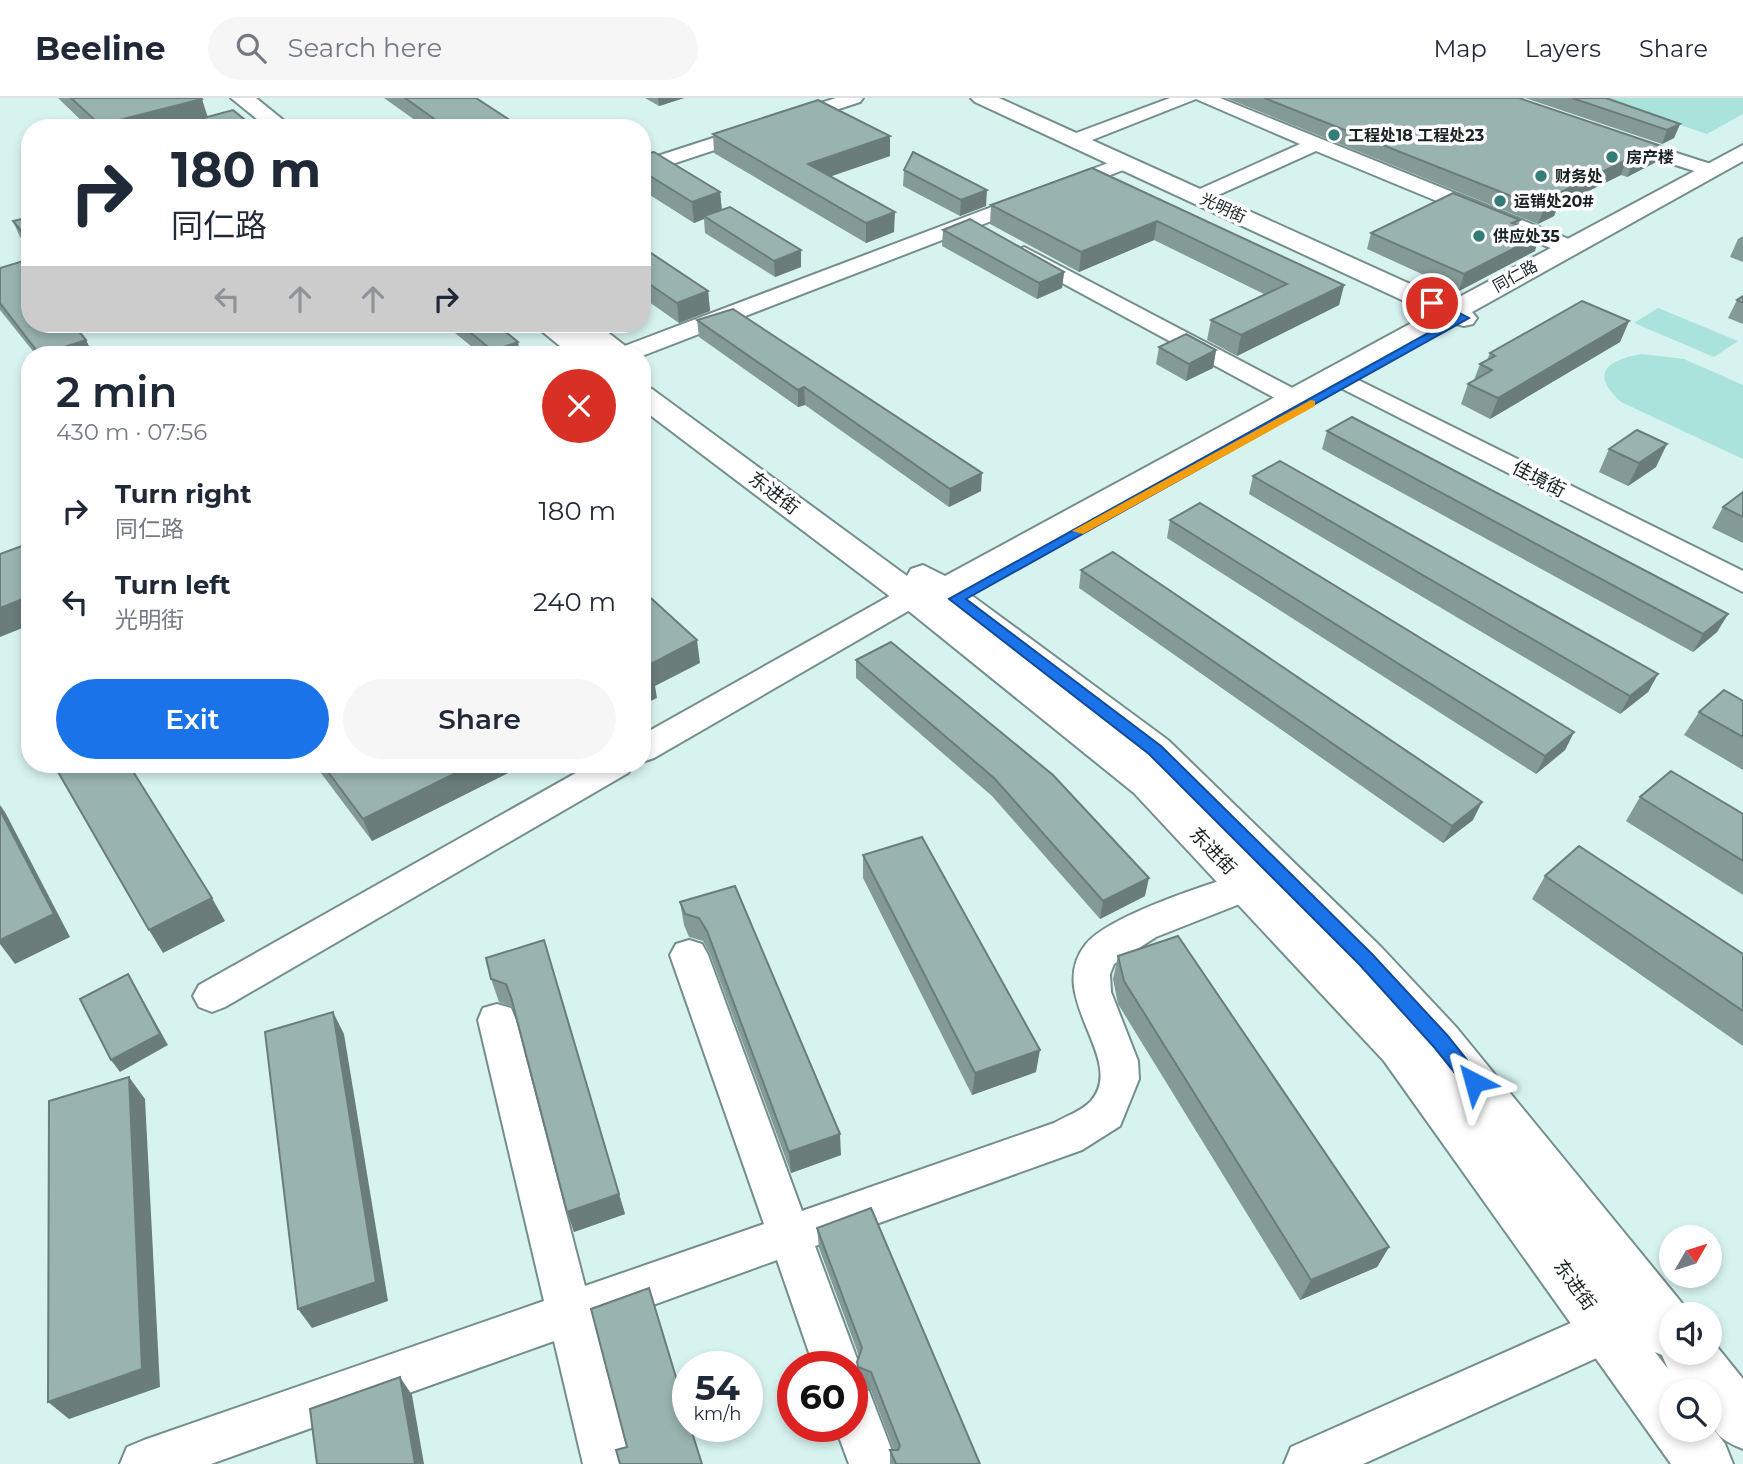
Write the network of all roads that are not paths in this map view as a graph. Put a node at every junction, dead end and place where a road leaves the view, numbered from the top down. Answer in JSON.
{"nodes":[{"id":1,"x":242,"y":98,"type":"edge"},
{"id":2,"x":274,"y":98,"type":"edge"},
{"id":3,"x":854,"y":98,"type":"edge"},
{"id":4,"x":982,"y":98,"type":"edge"},
{"id":5,"x":1187,"y":98,"type":"edge"},
{"id":6,"x":1204,"y":98,"type":"edge"},
{"id":7,"x":270,"y":119,"type":"edge"},
{"id":8,"x":303,"y":119,"type":"edge"},
{"id":9,"x":1596,"y":132,"type":"edge"},
{"id":10,"x":1075,"y":140,"type":"junction"},
{"id":11,"x":1316,"y":144,"type":"junction"},
{"id":12,"x":1743,"y":152,"type":"edge"},
{"id":13,"x":1124,"y":163,"type":"junction"},
{"id":14,"x":651,"y":164,"type":"edge"},
{"id":15,"x":1743,"y":166,"type":"edge"},
{"id":16,"x":1710,"y":170,"type":"junction"},
{"id":17,"x":1198,"y":197,"type":"junction"},
{"id":18,"x":967,"y":223,"type":"junction"},
{"id":19,"x":1568,"y":247,"type":"junction"},
{"id":20,"x":1457,"y":315,"type":"junction"},
{"id":21,"x":558,"y":333,"type":"edge"},
{"id":22,"x":592,"y":333,"type":"edge"},
{"id":23,"x":576,"y":346,"type":"edge"},
{"id":24,"x":611,"y":346,"type":"edge"},
{"id":25,"x":646,"y":346,"type":"edge"},
{"id":26,"x":651,"y":376,"type":"edge"},
{"id":27,"x":1341,"y":379,"type":"junction"},
{"id":28,"x":1293,"y":398,"type":"junction"},
{"id":29,"x":651,"y":402,"type":"edge"},
{"id":30,"x":1743,"y":583,"type":"edge"},
{"id":31,"x":933,"y":600,"type":"junction"},
{"id":32,"x":651,"y":745,"type":"edge"},
{"id":33,"x":603,"y":773,"type":"edge"},
{"id":34,"x":1247,"y":886,"type":"junction"},
{"id":35,"x":690,"y":955,"type":"dead end"},
{"id":36,"x":212,"y":996,"type":"dead end"},
{"id":37,"x":497,"y":1020,"type":"dead end"},
{"id":38,"x":788,"y":1236,"type":"junction"},
{"id":39,"x":570,"y":1313,"type":"junction"},
{"id":40,"x":1659,"y":1317,"type":"edge"},
{"id":41,"x":1607,"y":1330,"type":"junction"},
{"id":42,"x":831,"y":1351,"type":"edge"},
{"id":43,"x":1698,"y":1365,"type":"edge"},
{"id":44,"x":1659,"y":1402,"type":"edge"},
{"id":45,"x":1743,"y":1421,"type":"edge"},
{"id":46,"x":865,"y":1442,"type":"edge"},
{"id":47,"x":1689,"y":1442,"type":"edge"},
{"id":48,"x":1336,"y":1458,"type":"edge"},
{"id":49,"x":144,"y":1464,"type":"edge"},
{"id":50,"x":607,"y":1464,"type":"edge"},
{"id":51,"x":873,"y":1464,"type":"edge"},
{"id":52,"x":1705,"y":1464,"type":"edge"}],
"edges":[{"from":1,"to":7,"type":"main road"},
{"from":2,"to":8,"type":"main road"},
{"from":3,"to":14,"type":"street"},
{"from":4,"to":10,"type":"main road","name":"光明街"},
{"from":5,"to":10,"type":"street"},
{"from":6,"to":11,"type":"street"},
{"from":9,"to":16,"type":"street"},
{"from":10,"to":13,"type":"main road","name":"光明街"},
{"from":11,"to":17,"type":"street"},
{"from":11,"to":19,"type":"street"},
{"from":12,"to":16,"type":"main road","name":"同仁路"},
{"from":13,"to":17,"type":"main road","name":"光明街"},
{"from":13,"to":18,"type":"street"},
{"from":15,"to":20,"type":"main road","name":"同仁路"},
{"from":16,"to":19,"type":"main road","name":"同仁路"},
{"from":17,"to":20,"type":"main road","name":"光明街"},
{"from":18,"to":25,"type":"street"},
{"from":18,"to":28,"type":"street"},
{"from":19,"to":20,"type":"main road","name":"同仁路"},
{"from":20,"to":27,"type":"main road","name":"同仁路"},
{"from":21,"to":23,"type":"main road"},
{"from":22,"to":24,"type":"main road"},
{"from":26,"to":31,"type":"main road","name":"东进街"},
{"from":27,"to":28,"type":"main road","name":"同仁路"},
{"from":27,"to":30,"type":"street","name":"佳境街"},
{"from":27,"to":31,"type":"main road","name":"同仁路"},
{"from":28,"to":31,"type":"main road","name":"同仁路"},
{"from":29,"to":31,"type":"main road","name":"东进街"},
{"from":31,"to":32,"type":"street"},
{"from":31,"to":34,"type":"main road","name":"东进街"},
{"from":31,"to":40,"type":"main road","name":"东进街"},
{"from":33,"to":36,"type":"street"},
{"from":34,"to":38,"type":"street"},
{"from":34,"to":41,"type":"main road","name":"东进街"},
{"from":35,"to":38,"type":"street"},
{"from":37,"to":39,"type":"street"},
{"from":38,"to":39,"type":"street"},
{"from":38,"to":42,"type":"street"},
{"from":39,"to":49,"type":"street"},
{"from":39,"to":50,"type":"street"},
{"from":41,"to":44,"type":"main road","name":"东进街"},
{"from":41,"to":48,"type":"street"},
{"from":43,"to":45,"type":"main road"},
{"from":46,"to":51,"type":"street"},
{"from":47,"to":52,"type":"main road"}]}
